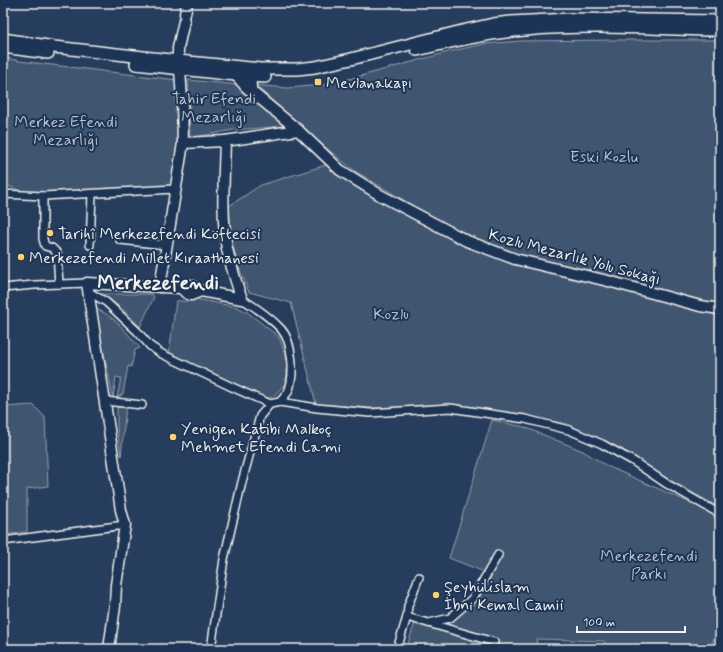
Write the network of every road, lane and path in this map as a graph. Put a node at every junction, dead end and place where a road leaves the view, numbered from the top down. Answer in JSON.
{"nodes":[{"id":1,"x":187,"y":3,"type":"edge"},
{"id":2,"x":720,"y":21,"type":"edge"},
{"id":3,"x":720,"y":30,"type":"edge"},
{"id":4,"x":3,"y":38,"type":"edge"},
{"id":5,"x":3,"y":47,"type":"edge"},
{"id":6,"x":179,"y":65,"type":"junction"},
{"id":7,"x":234,"y":71,"type":"junction"},
{"id":8,"x":253,"y":76,"type":"junction"},
{"id":9,"x":251,"y":91,"type":"junction"},
{"id":10,"x":298,"y":130,"type":"junction"},
{"id":11,"x":225,"y":141,"type":"junction"},
{"id":12,"x":183,"y":143,"type":"junction"},
{"id":13,"x":175,"y":189,"type":"junction"},
{"id":14,"x":3,"y":194,"type":"edge"},
{"id":15,"x":92,"y":194,"type":"junction"},
{"id":16,"x":43,"y":196,"type":"junction"},
{"id":17,"x":120,"y":240,"type":"dead end"},
{"id":18,"x":90,"y":245,"type":"dead end"},
{"id":19,"x":166,"y":245,"type":"junction"},
{"id":20,"x":59,"y":284,"type":"junction"},
{"id":21,"x":160,"y":287,"type":"junction"},
{"id":22,"x":3,"y":288,"type":"edge"},
{"id":23,"x":88,"y":288,"type":"junction"},
{"id":24,"x":242,"y":299,"type":"junction"},
{"id":25,"x":720,"y":309,"type":"edge"},
{"id":26,"x":105,"y":401,"type":"junction"},
{"id":27,"x":280,"y":402,"type":"junction"},
{"id":28,"x":270,"y":404,"type":"junction"},
{"id":29,"x":142,"y":405,"type":"dead end"},
{"id":30,"x":720,"y":514,"type":"edge"},
{"id":31,"x":126,"y":525,"type":"junction"},
{"id":32,"x":3,"y":541,"type":"edge"},
{"id":33,"x":498,"y":555,"type":"dead end"},
{"id":34,"x":419,"y":577,"type":"dead end"},
{"id":35,"x":116,"y":585,"type":"junction"},
{"id":36,"x":407,"y":617,"type":"junction"},
{"id":37,"x":429,"y":623,"type":"junction"},
{"id":38,"x":494,"y":642,"type":"dead end"},
{"id":39,"x":103,"y":649,"type":"edge"},
{"id":40,"x":109,"y":649,"type":"edge"},
{"id":41,"x":211,"y":649,"type":"edge"},
{"id":42,"x":397,"y":649,"type":"edge"}],
"edges":[{"from":1,"to":6,"type":"street"},
{"from":2,"to":7,"type":"main road"},
{"from":3,"to":8,"type":"main road"},
{"from":4,"to":6,"type":"main road"},
{"from":5,"to":6,"type":"main road"},
{"from":6,"to":7,"type":"main road"},
{"from":6,"to":12,"type":"street"},
{"from":7,"to":8,"type":"main road"},
{"from":7,"to":9,"type":"street","name":"Kozlu Mezarlık Yolu Sokağı"},
{"from":8,"to":9,"type":"main road"},
{"from":9,"to":10,"type":"street","name":"Kozlu Mezarlık Yolu Sokağı"},
{"from":10,"to":11,"type":"street"},
{"from":10,"to":25,"type":"street","name":"Kozlu Mezarlık Yolu Sokağı"},
{"from":11,"to":12,"type":"street"},
{"from":11,"to":24,"type":"street"},
{"from":12,"to":13,"type":"street"},
{"from":13,"to":15,"type":"street"},
{"from":13,"to":19,"type":"street"},
{"from":14,"to":16,"type":"street"},
{"from":15,"to":16,"type":"street"},
{"from":15,"to":18,"type":"street"},
{"from":16,"to":20,"type":"street"},
{"from":17,"to":19,"type":"street"},
{"from":19,"to":21,"type":"street"},
{"from":20,"to":22,"type":"street"},
{"from":20,"to":23,"type":"street"},
{"from":21,"to":23,"type":"street"},
{"from":21,"to":24,"type":"street"},
{"from":23,"to":26,"type":"street"},
{"from":23,"to":28,"type":"street"},
{"from":24,"to":27,"type":"street"},
{"from":26,"to":29,"type":"street"},
{"from":26,"to":31,"type":"street"},
{"from":27,"to":28,"type":"street"},
{"from":27,"to":30,"type":"street"},
{"from":28,"to":41,"type":"street"},
{"from":31,"to":32,"type":"street"},
{"from":31,"to":35,"type":"street"},
{"from":33,"to":37,"type":"street"},
{"from":34,"to":36,"type":"street"},
{"from":35,"to":39,"type":"street"},
{"from":35,"to":40,"type":"street"},
{"from":36,"to":37,"type":"street"},
{"from":36,"to":42,"type":"street"},
{"from":37,"to":38,"type":"street"}]}
